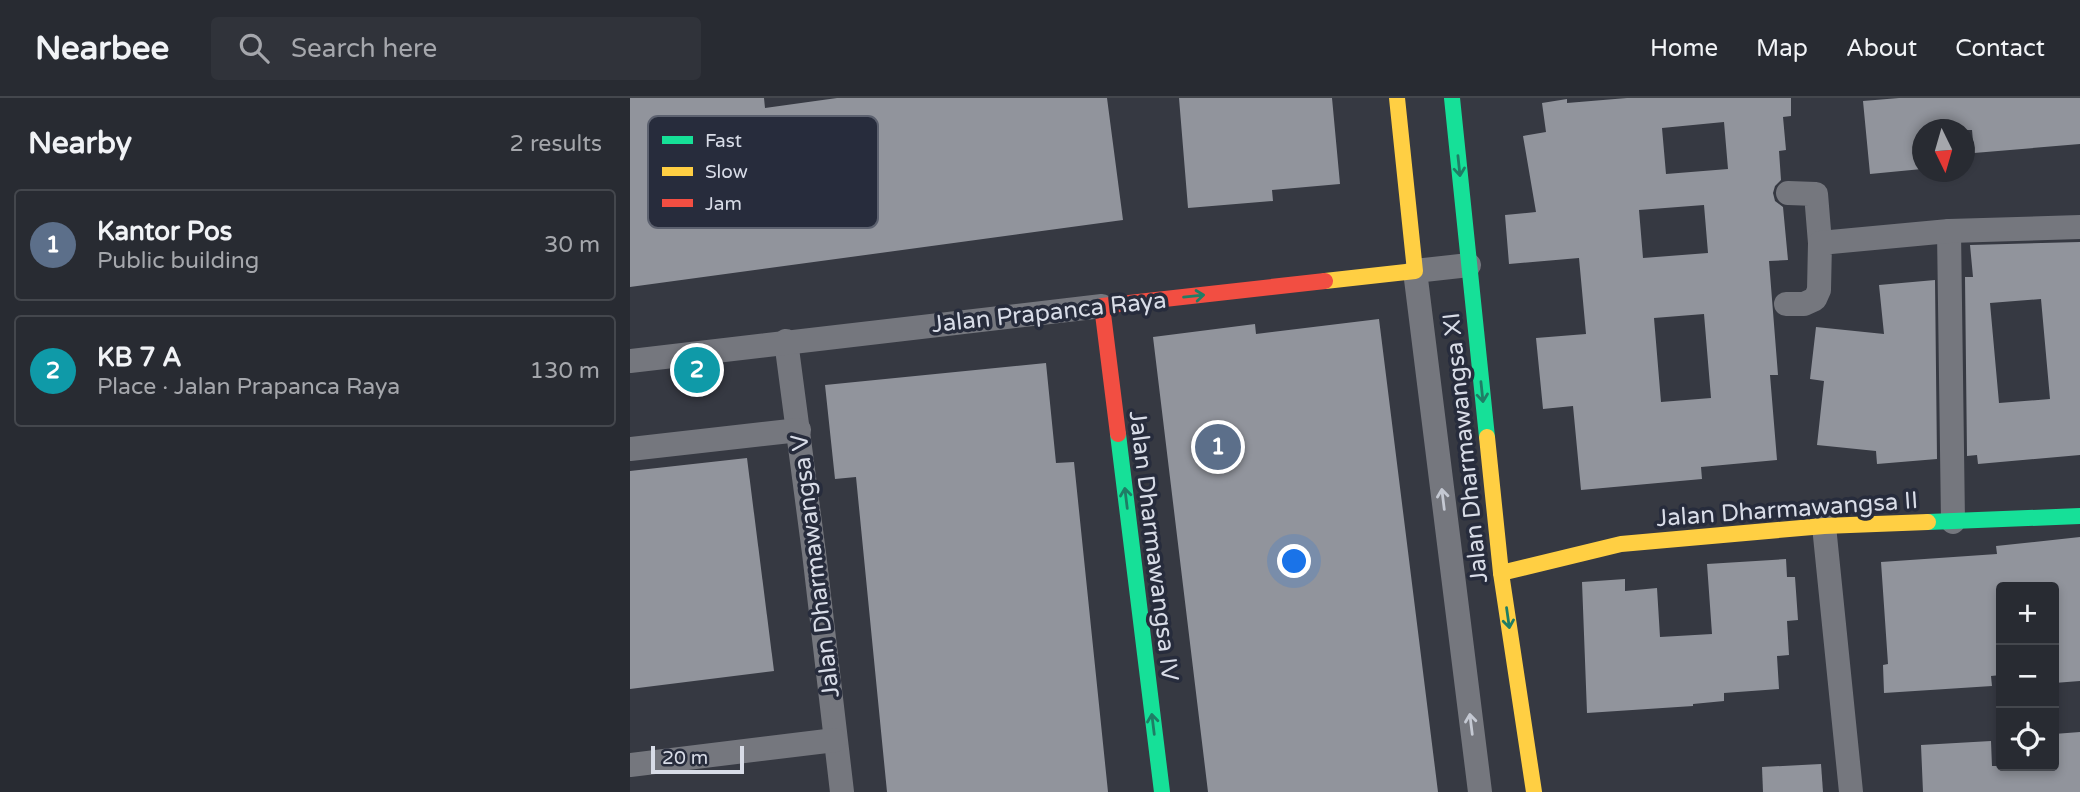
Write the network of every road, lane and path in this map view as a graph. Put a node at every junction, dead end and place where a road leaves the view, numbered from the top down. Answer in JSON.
{"nodes":[{"id":1,"x":1397,"y":98,"type":"edge"},
{"id":2,"x":1452,"y":98,"type":"edge"},
{"id":3,"x":1788,"y":193,"type":"dead end"},
{"id":4,"x":2080,"y":227,"type":"edge"},
{"id":5,"x":1948,"y":231,"type":"junction"},
{"id":6,"x":1820,"y":243,"type":"junction"},
{"id":7,"x":1469,"y":265,"type":"junction"},
{"id":8,"x":1415,"y":271,"type":"junction"},
{"id":9,"x":1786,"y":304,"type":"dead end"},
{"id":10,"x":1102,"y":306,"type":"junction"},
{"id":11,"x":786,"y":341,"type":"junction"},
{"id":12,"x":630,"y":361,"type":"edge"},
{"id":13,"x":799,"y":430,"type":"junction"},
{"id":14,"x":630,"y":449,"type":"edge"},
{"id":15,"x":2080,"y":516,"type":"edge"},
{"id":16,"x":1953,"y":522,"type":"junction"},
{"id":17,"x":1824,"y":526,"type":"junction"},
{"id":18,"x":1501,"y":573,"type":"junction"},
{"id":19,"x":835,"y":740,"type":"junction"},
{"id":20,"x":630,"y":765,"type":"edge"},
{"id":21,"x":842,"y":792,"type":"edge"},
{"id":22,"x":1162,"y":792,"type":"edge"},
{"id":23,"x":1480,"y":792,"type":"edge"},
{"id":24,"x":1534,"y":792,"type":"edge"},
{"id":25,"x":1851,"y":792,"type":"edge"}],
"edges":[{"from":1,"to":8,"type":"street"},
{"from":2,"to":7,"type":"street","name":"Jalan Dharmawangsa XI","one_way":true},
{"from":3,"to":6,"type":"street"},
{"from":4,"to":5,"type":"street"},
{"from":5,"to":6,"type":"street"},
{"from":5,"to":16,"type":"street"},
{"from":6,"to":9,"type":"street"},
{"from":7,"to":8,"type":"street","name":"Jalan Prapanca Raya"},
{"from":7,"to":18,"type":"street","name":"Jalan Dharmawangsa XI","one_way":true},
{"from":10,"to":8,"type":"street","name":"Jalan Prapanca Raya","one_way":true},
{"from":23,"to":8,"type":"street","one_way":true},
{"from":10,"to":11,"type":"street","name":"Jalan Prapanca Raya"},
{"from":22,"to":10,"type":"street","name":"Jalan Dharmawangsa IV","one_way":true},
{"from":11,"to":12,"type":"street","name":"Jalan Prapanca Raya"},
{"from":11,"to":13,"type":"street","name":"Jalan Dharmawangsa V"},
{"from":13,"to":14,"type":"street"},
{"from":13,"to":19,"type":"street","name":"Jalan Dharmawangsa V"},
{"from":15,"to":16,"type":"street","name":"Jalan Dharmawangsa II"},
{"from":16,"to":17,"type":"street","name":"Jalan Dharmawangsa II"},
{"from":17,"to":18,"type":"street","name":"Jalan Dharmawangsa II"},
{"from":17,"to":25,"type":"street"},
{"from":18,"to":24,"type":"street","name":"Jalan Dharmawangsa XI","one_way":true},
{"from":19,"to":20,"type":"street"},
{"from":19,"to":21,"type":"street","name":"Jalan Dharmawangsa V"}]}
